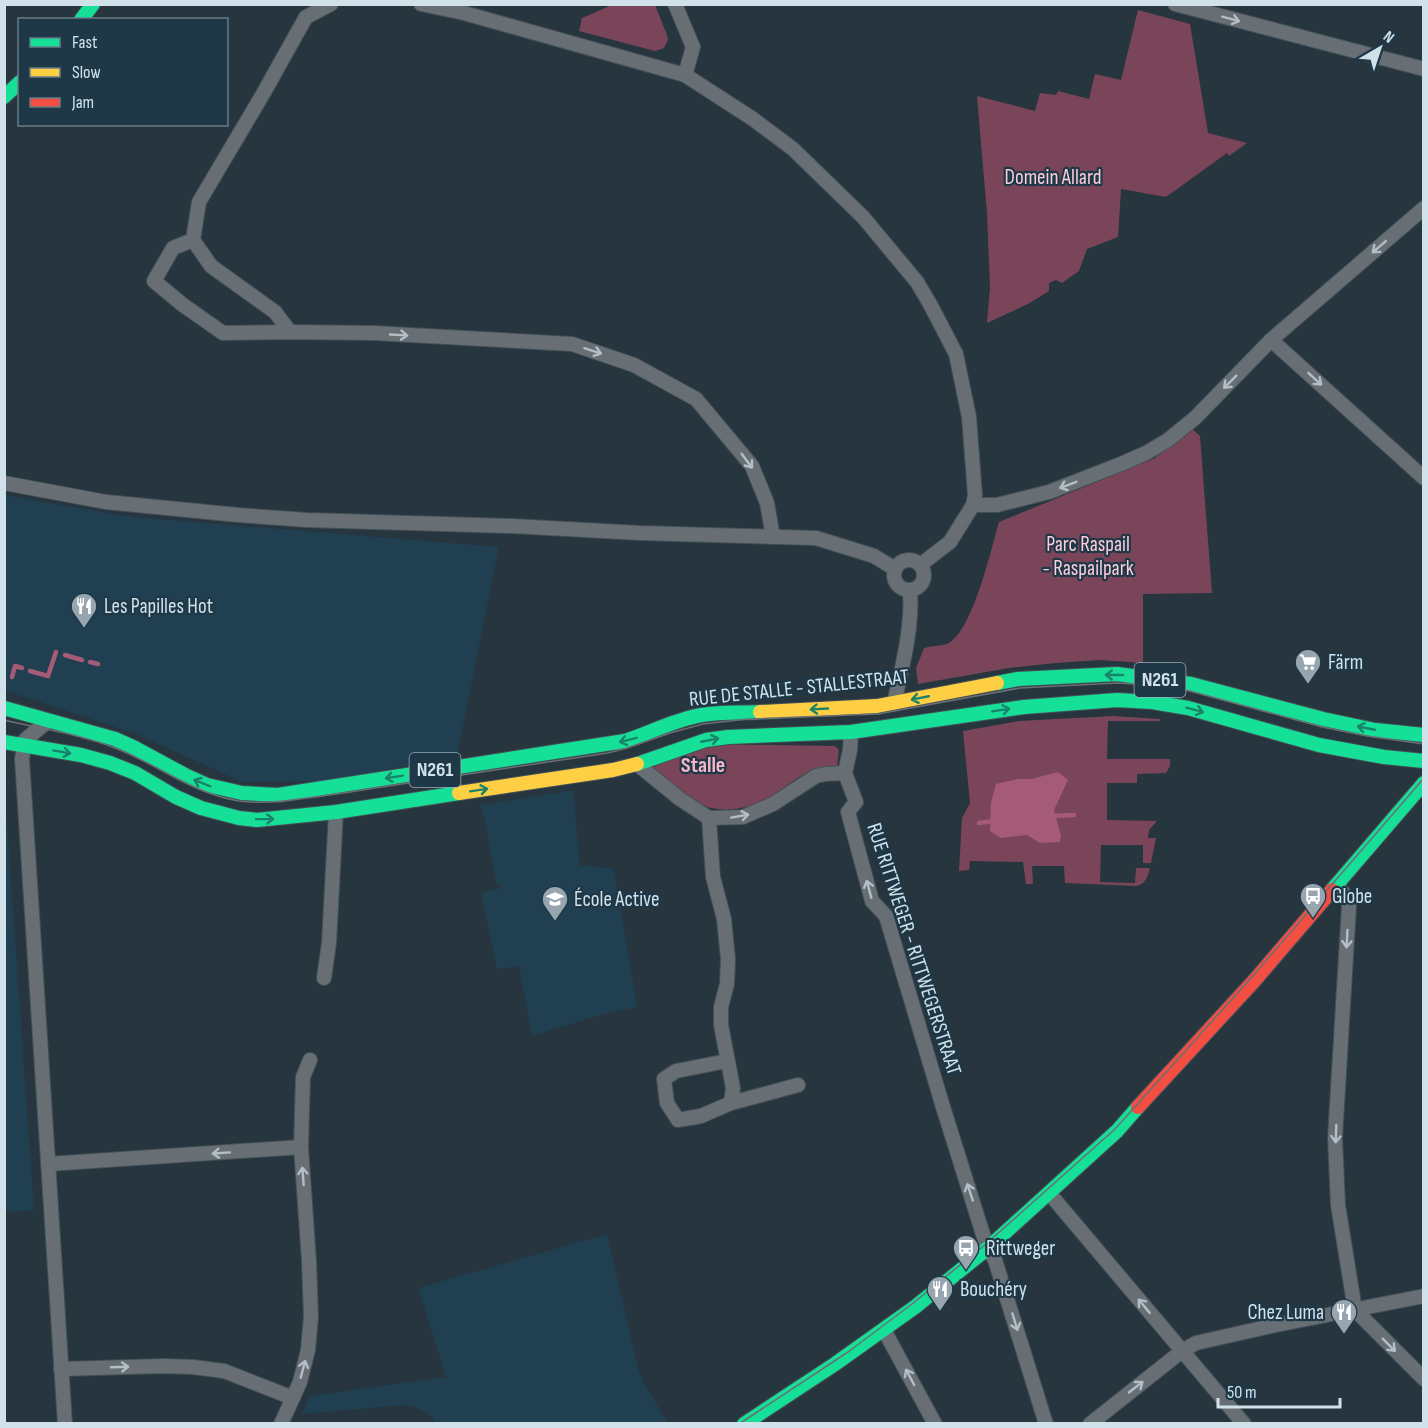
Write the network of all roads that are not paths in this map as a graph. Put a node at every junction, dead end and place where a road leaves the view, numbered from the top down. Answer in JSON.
{"nodes":[{"id":1,"x":93,"y":4,"type":"edge"},
{"id":2,"x":331,"y":4,"type":"edge"},
{"id":3,"x":421,"y":4,"type":"edge"},
{"id":4,"x":675,"y":4,"type":"edge"},
{"id":5,"x":1174,"y":4,"type":"edge"},
{"id":6,"x":82,"y":18,"type":"edge"},
{"id":7,"x":1424,"y":69,"type":"edge"},
{"id":8,"x":685,"y":75,"type":"junction"},
{"id":9,"x":18,"y":84,"type":"edge"},
{"id":10,"x":4,"y":97,"type":"edge"},
{"id":11,"x":1424,"y":208,"type":"edge"},
{"id":12,"x":193,"y":240,"type":"junction"},
{"id":13,"x":291,"y":332,"type":"junction"},
{"id":14,"x":1271,"y":340,"type":"junction"},
{"id":15,"x":1424,"y":478,"type":"edge"},
{"id":16,"x":4,"y":483,"type":"edge"},
{"id":17,"x":974,"y":506,"type":"junction"},
{"id":18,"x":773,"y":537,"type":"junction"},
{"id":19,"x":920,"y":565,"type":"junction"},
{"id":20,"x":894,"y":569,"type":"junction"},
{"id":21,"x":910,"y":591,"type":"junction"},
{"id":22,"x":894,"y":703,"type":"junction"},
{"id":23,"x":4,"y":708,"type":"edge"},
{"id":24,"x":48,"y":721,"type":"junction"},
{"id":25,"x":851,"y":732,"type":"junction"},
{"id":26,"x":1424,"y":735,"type":"edge"},
{"id":27,"x":4,"y":742,"type":"edge"},
{"id":28,"x":24,"y":745,"type":"junction"},
{"id":29,"x":1424,"y":762,"type":"edge"},
{"id":30,"x":637,"y":764,"type":"junction"},
{"id":31,"x":845,"y":773,"type":"junction"},
{"id":32,"x":1424,"y":783,"type":"edge"},
{"id":33,"x":336,"y":812,"type":"junction"},
{"id":34,"x":708,"y":818,"type":"junction"},
{"id":35,"x":1336,"y":885,"type":"junction"},
{"id":36,"x":324,"y":978,"type":"dead end"},
{"id":37,"x":310,"y":1060,"type":"dead end"},
{"id":38,"x":728,"y":1061,"type":"junction"},
{"id":39,"x":798,"y":1085,"type":"dead end"},
{"id":40,"x":731,"y":1103,"type":"junction"},
{"id":41,"x":301,"y":1147,"type":"junction"},
{"id":42,"x":48,"y":1164,"type":"junction"},
{"id":43,"x":1049,"y":1193,"type":"junction"},
{"id":44,"x":988,"y":1248,"type":"junction"},
{"id":45,"x":1424,"y":1296,"type":"edge"},
{"id":46,"x":1355,"y":1310,"type":"junction"},
{"id":47,"x":884,"y":1330,"type":"junction"},
{"id":48,"x":1182,"y":1351,"type":"junction"},
{"id":49,"x":61,"y":1370,"type":"junction"},
{"id":50,"x":1424,"y":1379,"type":"edge"},
{"id":51,"x":293,"y":1398,"type":"junction"},
{"id":52,"x":65,"y":1424,"type":"edge"},
{"id":53,"x":281,"y":1424,"type":"edge"},
{"id":54,"x":744,"y":1424,"type":"edge"},
{"id":55,"x":935,"y":1424,"type":"edge"},
{"id":56,"x":1046,"y":1424,"type":"edge"},
{"id":57,"x":1090,"y":1424,"type":"edge"},
{"id":58,"x":1244,"y":1424,"type":"edge"}],
"edges":[{"from":1,"to":6,"type":"main road"},
{"from":2,"to":12,"type":"street"},
{"from":3,"to":8,"type":"street"},
{"from":4,"to":8,"type":"street"},
{"from":5,"to":7,"type":"street","one_way":true},
{"from":8,"to":17,"type":"street"},
{"from":9,"to":10,"type":"main road"},
{"from":11,"to":14,"type":"street","one_way":true},
{"from":12,"to":13,"type":"street"},
{"from":12,"to":13,"type":"street"},
{"from":13,"to":18,"type":"street","one_way":true},
{"from":14,"to":15,"type":"street","one_way":true},
{"from":14,"to":17,"type":"street","one_way":true},
{"from":16,"to":18,"type":"street"},
{"from":17,"to":19,"type":"street"},
{"from":18,"to":20,"type":"street"},
{"from":19,"to":20,"type":"street"},
{"from":19,"to":21,"type":"street"},
{"from":20,"to":21,"type":"street"},
{"from":21,"to":22,"type":"street"},
{"from":22,"to":24,"type":"main road","name":"RUE DE STALLE - STALLESTRAAT","number":"N261","one_way":true},
{"from":26,"to":22,"type":"main road","name":"RUE DE STALLE - STALLESTRAAT","number":"N261","one_way":true},
{"from":23,"to":24,"type":"main road","name":"RUE DE STALLE - STALLESTRAAT","number":"N261"},
{"from":24,"to":28,"type":"street"},
{"from":25,"to":29,"type":"main road","name":"RUE DE STALLE - STALLESTRAAT","number":"N261","one_way":true},
{"from":30,"to":25,"type":"main road","name":"RUE DE STALLE - STALLESTRAAT","number":"N261","one_way":true},
{"from":25,"to":31,"type":"street"},
{"from":27,"to":28,"type":"main road","name":"RUE DE STALLE - STALLESTRAAT","number":"N261"},
{"from":28,"to":33,"type":"main road","name":"RUE DE STALLE - STALLESTRAAT","number":"N261","one_way":true},
{"from":28,"to":42,"type":"street"},
{"from":33,"to":30,"type":"main road","name":"RUE DE STALLE - STALLESTRAAT","number":"N261","one_way":true},
{"from":30,"to":34,"type":"street"},
{"from":34,"to":31,"type":"street","one_way":true},
{"from":44,"to":31,"type":"street","name":"RUE RITTWEGER - RITTWEGERSTRAAT","one_way":true},
{"from":32,"to":35,"type":"main road"},
{"from":33,"to":36,"type":"street"},
{"from":34,"to":38,"type":"street"},
{"from":35,"to":43,"type":"main road"},
{"from":35,"to":46,"type":"street","one_way":true},
{"from":37,"to":41,"type":"street"},
{"from":38,"to":40,"type":"street"},
{"from":38,"to":40,"type":"street"},
{"from":39,"to":40,"type":"street"},
{"from":41,"to":42,"type":"street","one_way":true},
{"from":51,"to":41,"type":"street","one_way":true},
{"from":42,"to":49,"type":"street"},
{"from":43,"to":44,"type":"main road"},
{"from":48,"to":43,"type":"street","one_way":true},
{"from":44,"to":47,"type":"main road"},
{"from":44,"to":56,"type":"street","one_way":true},
{"from":45,"to":46,"type":"street"},
{"from":46,"to":48,"type":"street"},
{"from":46,"to":50,"type":"street","one_way":true},
{"from":47,"to":54,"type":"main road"},
{"from":55,"to":47,"type":"street","one_way":true},
{"from":57,"to":48,"type":"street","one_way":true},
{"from":48,"to":58,"type":"street"},
{"from":49,"to":51,"type":"street","one_way":true},
{"from":49,"to":52,"type":"street"},
{"from":51,"to":53,"type":"street"}]}
